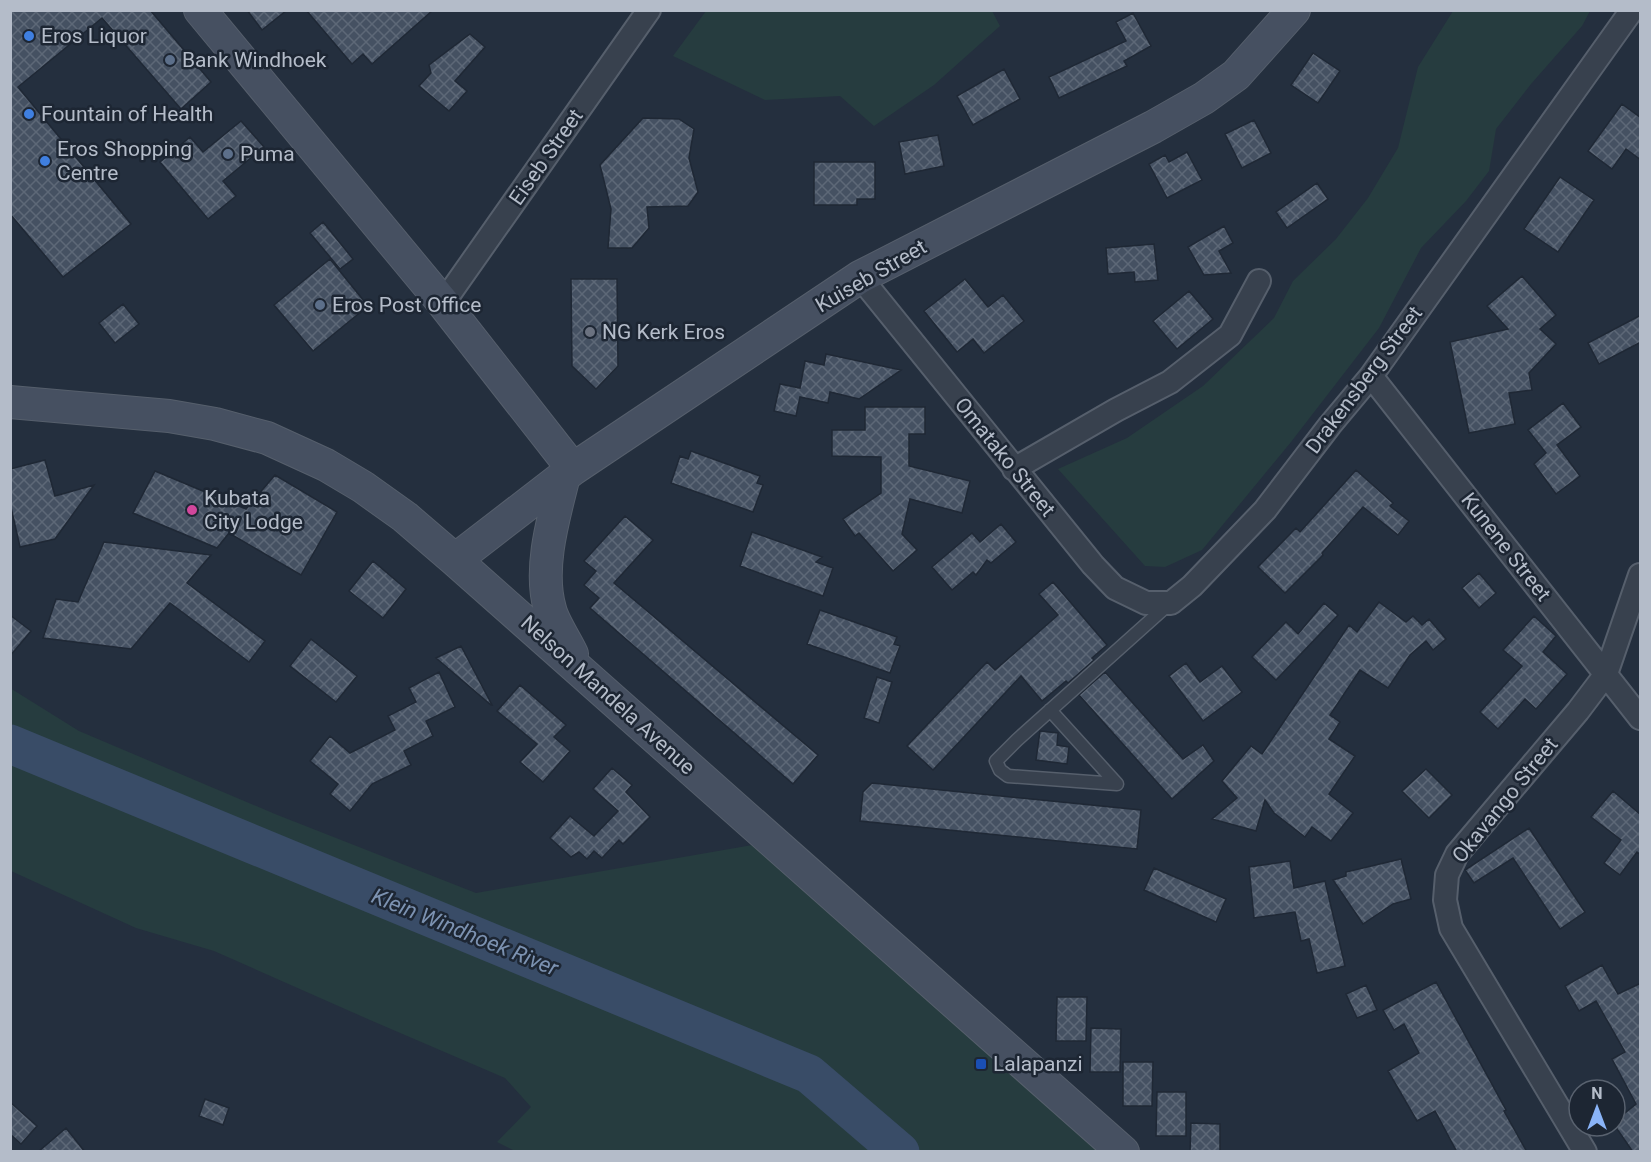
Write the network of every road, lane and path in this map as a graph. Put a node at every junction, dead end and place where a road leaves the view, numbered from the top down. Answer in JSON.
{"nodes":[{"id":1,"x":200,"y":10,"type":"edge"},
{"id":2,"x":649,"y":10,"type":"edge"},
{"id":3,"x":1294,"y":10,"type":"edge"},
{"id":4,"x":1632,"y":10,"type":"edge"},
{"id":5,"x":860,"y":277,"type":"junction"},
{"id":6,"x":1259,"y":281,"type":"dead end"},
{"id":7,"x":443,"y":303,"type":"junction"},
{"id":8,"x":1371,"y":376,"type":"junction"},
{"id":9,"x":10,"y":402,"type":"edge"},
{"id":10,"x":1014,"y":469,"type":"junction"},
{"id":11,"x":568,"y":473,"type":"junction"},
{"id":12,"x":455,"y":560,"type":"junction"},
{"id":13,"x":1641,"y":576,"type":"edge"},
{"id":14,"x":1171,"y":603,"type":"junction"},
{"id":15,"x":580,"y":670,"type":"junction"},
{"id":16,"x":1606,"y":674,"type":"junction"},
{"id":17,"x":1050,"y":710,"type":"junction"},
{"id":18,"x":1641,"y":718,"type":"edge"},
{"id":19,"x":1123,"y":1152,"type":"edge"},
{"id":20,"x":1585,"y":1152,"type":"edge"}],
"edges":[{"from":1,"to":7,"type":"street"},
{"from":2,"to":7,"type":"street","name":"Eiseb Street"},
{"from":3,"to":5,"type":"street","name":"Kuiseb Street"},
{"from":4,"to":8,"type":"street","name":"Drakensberg Street"},
{"from":5,"to":10,"type":"street","name":"Omatako Street"},
{"from":5,"to":11,"type":"street","name":"Kuiseb Street"},
{"from":6,"to":10,"type":"street"},
{"from":7,"to":11,"type":"street"},
{"from":8,"to":14,"type":"street","name":"Drakensberg Street"},
{"from":8,"to":16,"type":"street","name":"Kunene Street"},
{"from":9,"to":12,"type":"street","name":"Nelson Mandela Avenue"},
{"from":10,"to":14,"type":"street","name":"Omatako Street"},
{"from":11,"to":12,"type":"street","name":"Kuiseb Street"},
{"from":11,"to":15,"type":"street"},
{"from":12,"to":15,"type":"street","name":"Nelson Mandela Avenue"},
{"from":13,"to":16,"type":"street","name":"Okavango Street"},
{"from":14,"to":17,"type":"lane","name":"Drakensberg Street"},
{"from":15,"to":19,"type":"street","name":"Nelson Mandela Avenue"},
{"from":16,"to":18,"type":"street","name":"Kunene Street"},
{"from":16,"to":20,"type":"street","name":"Okavango Street"},
{"from":17,"to":17,"type":"lane","name":"Drakensberg Street"}]}
